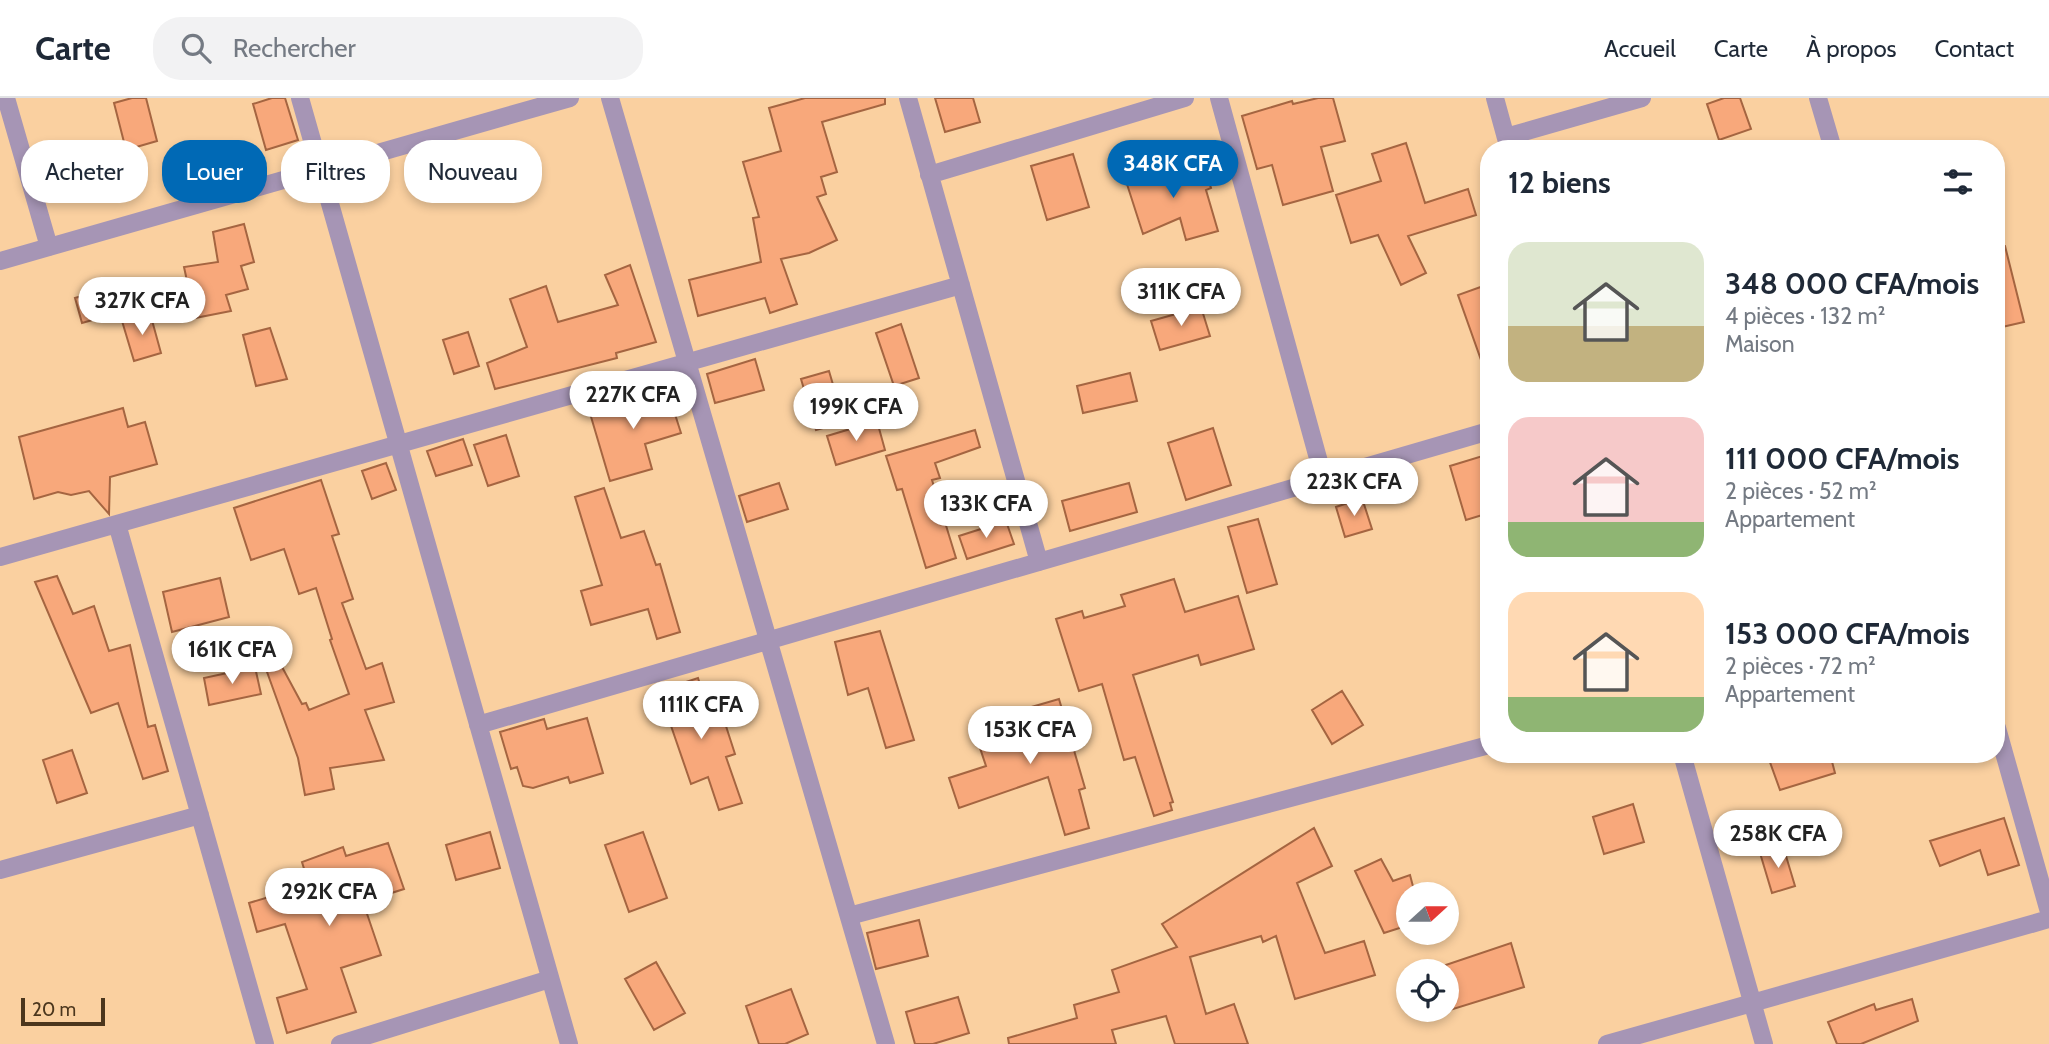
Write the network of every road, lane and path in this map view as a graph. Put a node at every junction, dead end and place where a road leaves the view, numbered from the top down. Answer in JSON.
{"nodes":[{"id":1,"x":6,"y":98,"type":"edge"},
{"id":2,"x":300,"y":98,"type":"edge"},
{"id":3,"x":570,"y":98,"type":"edge"},
{"id":4,"x":610,"y":98,"type":"edge"},
{"id":5,"x":908,"y":98,"type":"edge"},
{"id":6,"x":1185,"y":98,"type":"edge"},
{"id":7,"x":1219,"y":98,"type":"edge"},
{"id":8,"x":1495,"y":98,"type":"edge"},
{"id":9,"x":1642,"y":98,"type":"edge"},
{"id":10,"x":1818,"y":98,"type":"edge"},
{"id":11,"x":312,"y":140,"type":"edge"},
{"id":12,"x":1507,"y":140,"type":"edge"},
{"id":13,"x":1517,"y":140,"type":"edge"},
{"id":14,"x":1830,"y":140,"type":"edge"},
{"id":15,"x":390,"y":149,"type":"edge"},
{"id":16,"x":929,"y":174,"type":"junction"},
{"id":17,"x":281,"y":180,"type":"edge"},
{"id":18,"x":331,"y":203,"type":"edge"},
{"id":19,"x":49,"y":247,"type":"junction"},
{"id":20,"x":0,"y":261,"type":"edge"},
{"id":21,"x":961,"y":285,"type":"junction"},
{"id":22,"x":687,"y":362,"type":"junction"},
{"id":23,"x":1480,"y":435,"type":"edge"},
{"id":24,"x":399,"y":444,"type":"junction"},
{"id":25,"x":1324,"y":480,"type":"junction"},
{"id":26,"x":117,"y":524,"type":"junction"},
{"id":27,"x":0,"y":557,"type":"edge"},
{"id":28,"x":1040,"y":562,"type":"junction"},
{"id":29,"x":768,"y":641,"type":"junction"},
{"id":30,"x":478,"y":725,"type":"junction"},
{"id":31,"x":1480,"y":747,"type":"edge"},
{"id":32,"x":2005,"y":756,"type":"edge"},
{"id":33,"x":1685,"y":763,"type":"edge"},
{"id":34,"x":200,"y":816,"type":"junction"},
{"id":35,"x":0,"y":870,"type":"edge"},
{"id":36,"x":2049,"y":912,"type":"edge"},
{"id":37,"x":849,"y":916,"type":"junction"},
{"id":38,"x":2049,"y":919,"type":"edge"},
{"id":39,"x":550,"y":979,"type":"junction"},
{"id":40,"x":1752,"y":1003,"type":"junction"},
{"id":41,"x":265,"y":1044,"type":"edge"},
{"id":42,"x":340,"y":1044,"type":"edge"},
{"id":43,"x":569,"y":1044,"type":"edge"},
{"id":44,"x":886,"y":1044,"type":"edge"},
{"id":45,"x":1607,"y":1044,"type":"edge"},
{"id":46,"x":1764,"y":1044,"type":"edge"}],
"edges":[{"from":1,"to":19,"type":"street"},
{"from":2,"to":11,"type":"street"},
{"from":3,"to":15,"type":"street"},
{"from":4,"to":22,"type":"street"},
{"from":5,"to":16,"type":"street"},
{"from":6,"to":16,"type":"street"},
{"from":7,"to":25,"type":"street"},
{"from":8,"to":12,"type":"street"},
{"from":9,"to":13,"type":"street"},
{"from":10,"to":14,"type":"street"},
{"from":16,"to":21,"type":"street"},
{"from":17,"to":19,"type":"street"},
{"from":18,"to":24,"type":"street"},
{"from":19,"to":20,"type":"street"},
{"from":21,"to":22,"type":"street"},
{"from":21,"to":28,"type":"street"},
{"from":22,"to":24,"type":"street"},
{"from":22,"to":29,"type":"street"},
{"from":23,"to":25,"type":"street"},
{"from":24,"to":26,"type":"street"},
{"from":24,"to":30,"type":"street"},
{"from":25,"to":28,"type":"street"},
{"from":26,"to":27,"type":"street"},
{"from":26,"to":34,"type":"street"},
{"from":28,"to":29,"type":"street"},
{"from":29,"to":30,"type":"street"},
{"from":29,"to":37,"type":"street"},
{"from":30,"to":39,"type":"street"},
{"from":31,"to":37,"type":"street"},
{"from":32,"to":36,"type":"street"},
{"from":33,"to":40,"type":"street"},
{"from":34,"to":35,"type":"street"},
{"from":34,"to":41,"type":"street"},
{"from":37,"to":44,"type":"street"},
{"from":38,"to":40,"type":"street"},
{"from":39,"to":42,"type":"street"},
{"from":39,"to":43,"type":"street"},
{"from":40,"to":45,"type":"street"},
{"from":40,"to":46,"type":"street"}]}
